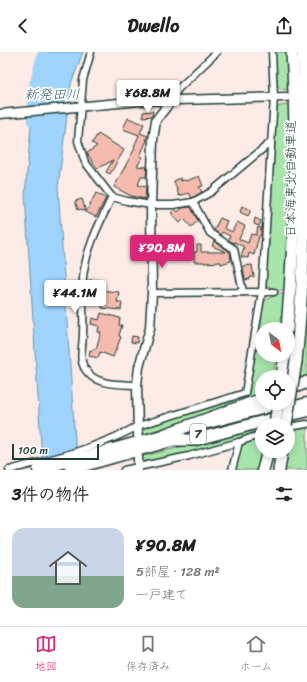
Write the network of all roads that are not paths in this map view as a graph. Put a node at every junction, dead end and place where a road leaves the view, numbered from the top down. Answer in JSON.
{"nodes":[{"id":1,"x":91,"y":52,"type":"edge"},
{"id":2,"x":217,"y":52,"type":"edge"},
{"id":3,"x":292,"y":52,"type":"edge"},
{"id":4,"x":303,"y":52,"type":"edge"},
{"id":5,"x":271,"y":53,"type":"edge"},
{"id":6,"x":274,"y":97,"type":"junction"},
{"id":7,"x":286,"y":97,"type":"dead end"},
{"id":8,"x":170,"y":101,"type":"junction"},
{"id":9,"x":78,"y":107,"type":"junction"},
{"id":10,"x":0,"y":114,"type":"edge"},
{"id":11,"x":271,"y":142,"type":"junction"},
{"id":12,"x":112,"y":197,"type":"junction"},
{"id":13,"x":193,"y":202,"type":"junction"},
{"id":14,"x":151,"y":205,"type":"junction"},
{"id":15,"x":243,"y":292,"type":"junction"},
{"id":16,"x":262,"y":292,"type":"junction"},
{"id":17,"x":274,"y":292,"type":"tunnel mouth"},
{"id":18,"x":152,"y":293,"type":"junction"},
{"id":19,"x":288,"y":322,"type":"edge"},
{"id":20,"x":307,"y":382,"type":"edge"},
{"id":21,"x":138,"y":385,"type":"junction"},
{"id":22,"x":295,"y":387,"type":"edge"},
{"id":23,"x":307,"y":396,"type":"edge"},
{"id":24,"x":295,"y":400,"type":"edge"},
{"id":25,"x":255,"y":402,"type":"edge"},
{"id":26,"x":307,"y":403,"type":"edge"},
{"id":27,"x":261,"y":410,"type":"edge"},
{"id":28,"x":307,"y":411,"type":"edge"},
{"id":29,"x":280,"y":418,"type":"edge"},
{"id":30,"x":307,"y":424,"type":"edge"},
{"id":31,"x":138,"y":426,"type":"junction"},
{"id":32,"x":295,"y":427,"type":"edge"},
{"id":33,"x":138,"y":435,"type":"dead end"},
{"id":34,"x":255,"y":436,"type":"edge"},
{"id":35,"x":171,"y":437,"type":"junction"},
{"id":36,"x":239,"y":442,"type":"junction"},
{"id":37,"x":87,"y":457,"type":"junction"},
{"id":38,"x":138,"y":457,"type":"dead end"},
{"id":39,"x":266,"y":458,"type":"edge"},
{"id":40,"x":271,"y":458,"type":"edge"},
{"id":41,"x":281,"y":458,"type":"edge"},
{"id":42,"x":138,"y":468,"type":"edge"},
{"id":43,"x":279,"y":469,"type":"edge"},
{"id":44,"x":10,"y":470,"type":"edge"},
{"id":45,"x":38,"y":470,"type":"edge"},
{"id":46,"x":70,"y":470,"type":"edge"},
{"id":47,"x":124,"y":470,"type":"edge"},
{"id":48,"x":232,"y":470,"type":"edge"},
{"id":49,"x":263,"y":470,"type":"edge"},
{"id":50,"x":268,"y":470,"type":"edge"}],
"edges":[{"from":1,"to":9,"type":"street"},
{"from":2,"to":8,"type":"street"},
{"from":3,"to":19,"type":"highway","name":"日本海東北自動車道"},
{"from":4,"to":29,"type":"highway","name":"日本海東北自動車道","bridge":true},
{"from":5,"to":6,"type":"street"},
{"from":6,"to":7,"type":"street"},
{"from":6,"to":8,"type":"street"},
{"from":6,"to":11,"type":"street"},
{"from":8,"to":9,"type":"street"},
{"from":8,"to":14,"type":"street"},
{"from":9,"to":10,"type":"street"},
{"from":9,"to":12,"type":"street"},
{"from":11,"to":13,"type":"street"},
{"from":11,"to":16,"type":"street"},
{"from":12,"to":14,"type":"street"},
{"from":12,"to":21,"type":"street"},
{"from":13,"to":14,"type":"street"},
{"from":13,"to":15,"type":"street"},
{"from":14,"to":18,"type":"street"},
{"from":15,"to":16,"type":"street"},
{"from":15,"to":18,"type":"street"},
{"from":16,"to":17,"type":"street"},
{"from":16,"to":31,"type":"street"},
{"from":18,"to":21,"type":"street"},
{"from":20,"to":22,"type":"highway"},
{"from":21,"to":31,"type":"street"},
{"from":23,"to":24,"type":"highway"},
{"from":25,"to":35,"type":"highway"},
{"from":26,"to":35,"type":"highway","number":"7"},
{"from":27,"to":35,"type":"highway","number":"7"},
{"from":28,"to":35,"type":"highway"},
{"from":30,"to":32,"type":"street"},
{"from":31,"to":33,"type":"street"},
{"from":31,"to":37,"type":"street"},
{"from":34,"to":36,"type":"street"},
{"from":35,"to":37,"type":"highway","number":"7"},
{"from":36,"to":42,"type":"street"},
{"from":36,"to":48,"type":"street"},
{"from":37,"to":44,"type":"street"},
{"from":37,"to":45,"type":"highway","number":"7"},
{"from":37,"to":46,"type":"highway","number":"7"},
{"from":38,"to":42,"type":"street"},
{"from":39,"to":49,"type":"highway"},
{"from":40,"to":50,"type":"highway"},
{"from":41,"to":43,"type":"highway"},
{"from":42,"to":47,"type":"street"}]}
